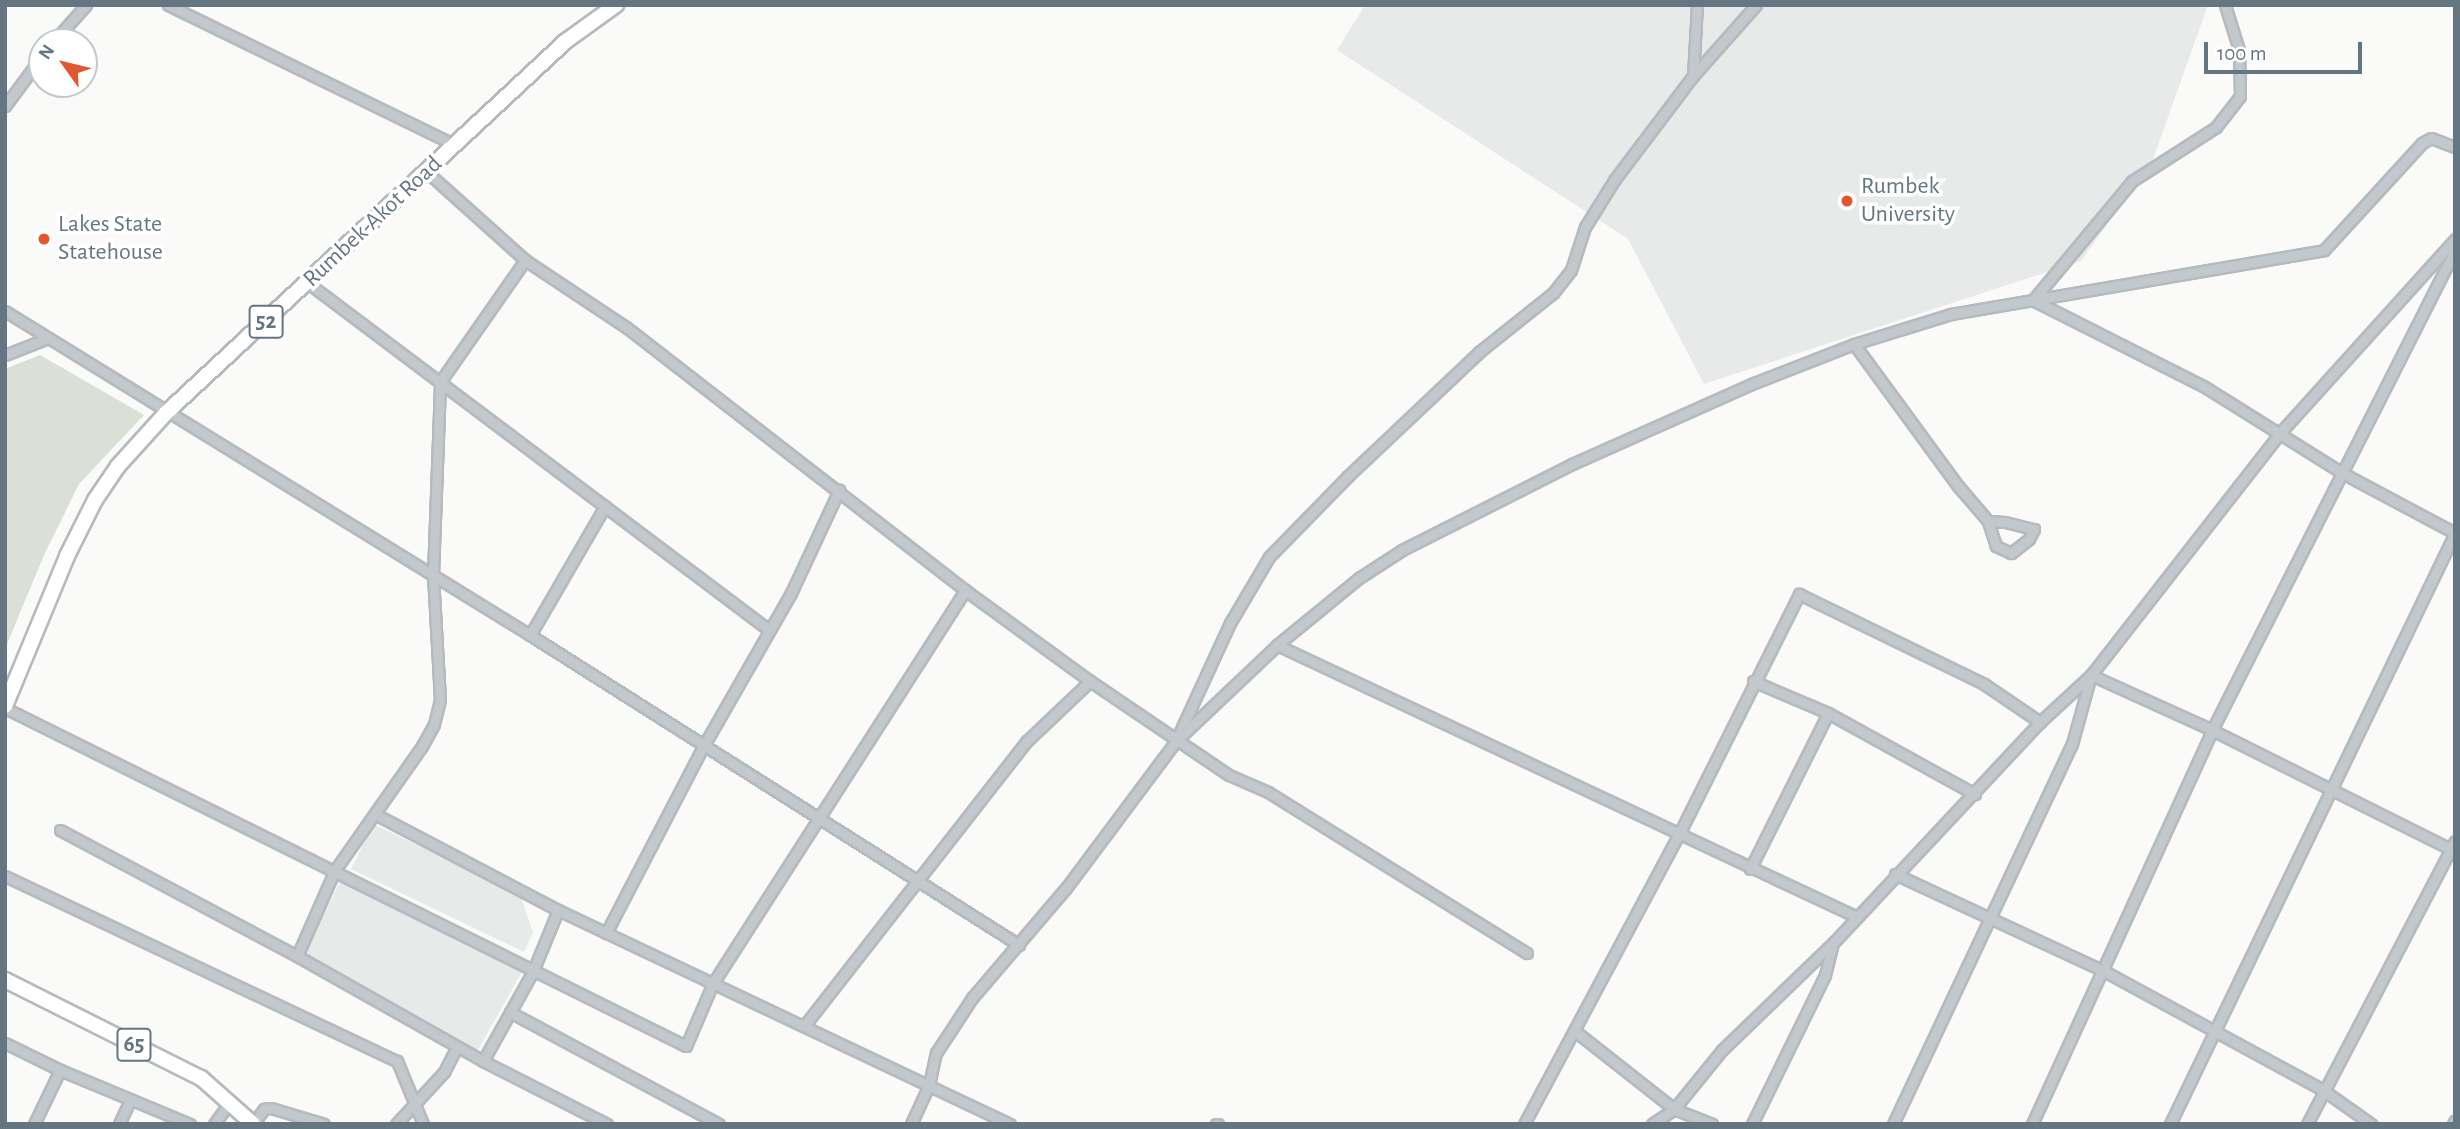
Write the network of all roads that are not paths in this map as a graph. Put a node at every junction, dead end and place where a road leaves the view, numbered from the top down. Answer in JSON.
{"nodes":[{"id":1,"x":86,"y":5,"type":"edge"},
{"id":2,"x":168,"y":5,"type":"edge"},
{"id":3,"x":616,"y":5,"type":"edge"},
{"id":4,"x":1697,"y":5,"type":"edge"},
{"id":5,"x":1756,"y":5,"type":"edge"},
{"id":6,"x":2225,"y":5,"type":"edge"},
{"id":7,"x":65,"y":28,"type":"edge"},
{"id":8,"x":28,"y":75,"type":"edge"},
{"id":9,"x":1693,"y":76,"type":"junction"},
{"id":10,"x":5,"y":106,"type":"edge"},
{"id":11,"x":455,"y":145,"type":"junction"},
{"id":12,"x":2455,"y":146,"type":"edge"},
{"id":13,"x":427,"y":172,"type":"junction"},
{"id":14,"x":2455,"y":239,"type":"edge"},
{"id":15,"x":2455,"y":250,"type":"edge"},
{"id":16,"x":525,"y":260,"type":"junction"},
{"id":17,"x":308,"y":283,"type":"junction"},
{"id":18,"x":2033,"y":300,"type":"junction"},
{"id":19,"x":5,"y":311,"type":"edge"},
{"id":20,"x":48,"y":338,"type":"junction"},
{"id":21,"x":1854,"y":344,"type":"junction"},
{"id":22,"x":5,"y":355,"type":"edge"},
{"id":23,"x":440,"y":382,"type":"junction"},
{"id":24,"x":167,"y":412,"type":"junction"},
{"id":25,"x":2279,"y":434,"type":"junction"},
{"id":26,"x":2344,"y":474,"type":"junction"},
{"id":27,"x":839,"y":490,"type":"junction"},
{"id":28,"x":605,"y":506,"type":"junction"},
{"id":29,"x":1988,"y":521,"type":"junction"},
{"id":30,"x":433,"y":575,"type":"junction"},
{"id":31,"x":965,"y":590,"type":"junction"},
{"id":32,"x":769,"y":630,"type":"junction"},
{"id":33,"x":530,"y":635,"type":"junction"},
{"id":34,"x":1277,"y":645,"type":"junction"},
{"id":35,"x":2091,"y":676,"type":"junction"},
{"id":36,"x":1090,"y":681,"type":"junction"},
{"id":37,"x":1753,"y":681,"type":"junction"},
{"id":38,"x":5,"y":707,"type":"edge"},
{"id":39,"x":1828,"y":713,"type":"junction"},
{"id":40,"x":2040,"y":722,"type":"junction"},
{"id":41,"x":2212,"y":730,"type":"junction"},
{"id":42,"x":1176,"y":741,"type":"junction"},
{"id":43,"x":704,"y":745,"type":"junction"},
{"id":44,"x":2331,"y":790,"type":"junction"},
{"id":45,"x":1975,"y":794,"type":"junction"},
{"id":46,"x":375,"y":814,"type":"junction"},
{"id":47,"x":818,"y":816,"type":"junction"},
{"id":48,"x":60,"y":830,"type":"dead end"},
{"id":49,"x":1678,"y":836,"type":"junction"},
{"id":50,"x":2453,"y":847,"type":"edge"},
{"id":51,"x":1750,"y":869,"type":"junction"},
{"id":52,"x":335,"y":870,"type":"junction"},
{"id":53,"x":1895,"y":874,"type":"junction"},
{"id":54,"x":5,"y":876,"type":"edge"},
{"id":55,"x":918,"y":879,"type":"junction"},
{"id":56,"x":558,"y":910,"type":"junction"},
{"id":57,"x":1857,"y":917,"type":"junction"},
{"id":58,"x":1992,"y":918,"type":"junction"},
{"id":59,"x":606,"y":933,"type":"junction"},
{"id":60,"x":1833,"y":942,"type":"junction"},
{"id":61,"x":1019,"y":945,"type":"junction"},
{"id":62,"x":1527,"y":953,"type":"dead end"},
{"id":63,"x":297,"y":956,"type":"junction"},
{"id":64,"x":533,"y":971,"type":"junction"},
{"id":65,"x":2104,"y":971,"type":"junction"},
{"id":66,"x":5,"y":980,"type":"edge"},
{"id":67,"x":713,"y":983,"type":"junction"},
{"id":68,"x":510,"y":1013,"type":"junction"},
{"id":69,"x":804,"y":1026,"type":"junction"},
{"id":70,"x":1575,"y":1031,"type":"junction"},
{"id":71,"x":2213,"y":1031,"type":"junction"},
{"id":72,"x":5,"y":1043,"type":"edge"},
{"id":73,"x":457,"y":1047,"type":"junction"},
{"id":74,"x":483,"y":1062,"type":"junction"},
{"id":75,"x":60,"y":1070,"type":"junction"},
{"id":76,"x":929,"y":1085,"type":"junction"},
{"id":77,"x":2323,"y":1090,"type":"junction"},
{"id":78,"x":130,"y":1100,"type":"junction"},
{"id":79,"x":230,"y":1102,"type":"junction"},
{"id":80,"x":414,"y":1107,"type":"junction"},
{"id":81,"x":1674,"y":1108,"type":"junction"},
{"id":82,"x":34,"y":1124,"type":"edge"},
{"id":83,"x":119,"y":1124,"type":"edge"},
{"id":84,"x":190,"y":1124,"type":"edge"},
{"id":85,"x":214,"y":1124,"type":"edge"},
{"id":86,"x":253,"y":1124,"type":"edge"},
{"id":87,"x":324,"y":1124,"type":"edge"},
{"id":88,"x":396,"y":1124,"type":"edge"},
{"id":89,"x":423,"y":1124,"type":"edge"},
{"id":90,"x":607,"y":1124,"type":"edge"},
{"id":91,"x":719,"y":1124,"type":"edge"},
{"id":92,"x":911,"y":1124,"type":"edge"},
{"id":93,"x":1010,"y":1124,"type":"edge"},
{"id":94,"x":1524,"y":1124,"type":"edge"},
{"id":95,"x":1652,"y":1124,"type":"edge"},
{"id":96,"x":1712,"y":1124,"type":"edge"},
{"id":97,"x":1752,"y":1124,"type":"edge"},
{"id":98,"x":1894,"y":1124,"type":"edge"},
{"id":99,"x":2032,"y":1124,"type":"edge"},
{"id":100,"x":2170,"y":1124,"type":"edge"},
{"id":101,"x":2307,"y":1124,"type":"edge"},
{"id":102,"x":2371,"y":1124,"type":"edge"}],
"edges":[{"from":1,"to":7,"type":"street"},
{"from":2,"to":11,"type":"street"},
{"from":3,"to":11,"type":"main road","name":"Rumbek-Akot Road","number":"52"},
{"from":4,"to":9,"type":"street"},
{"from":5,"to":9,"type":"street"},
{"from":6,"to":18,"type":"street"},
{"from":8,"to":10,"type":"street"},
{"from":9,"to":42,"type":"street"},
{"from":11,"to":13,"type":"main road","name":"Rumbek-Akot Road","number":"52"},
{"from":12,"to":18,"type":"street"},
{"from":13,"to":16,"type":"street"},
{"from":13,"to":17,"type":"main road","name":"Rumbek-Akot Road","number":"52"},
{"from":14,"to":25,"type":"street"},
{"from":15,"to":26,"type":"street"},
{"from":16,"to":23,"type":"street"},
{"from":16,"to":27,"type":"street"},
{"from":17,"to":23,"type":"street"},
{"from":17,"to":24,"type":"main road","name":"Rumbek-Akot Road","number":"52"},
{"from":18,"to":21,"type":"street"},
{"from":18,"to":25,"type":"street"},
{"from":19,"to":20,"type":"street"},
{"from":20,"to":22,"type":"street"},
{"from":20,"to":24,"type":"street"},
{"from":21,"to":29,"type":"street"},
{"from":21,"to":34,"type":"street"},
{"from":23,"to":28,"type":"street"},
{"from":23,"to":30,"type":"street"},
{"from":24,"to":30,"type":"street"},
{"from":24,"to":38,"type":"main road","name":"Rumbek-Akot Road","number":"52"},
{"from":25,"to":26,"type":"street"},
{"from":25,"to":35,"type":"street"},
{"from":26,"to":41,"type":"street"},
{"from":26,"to":44,"type":"street"},
{"from":27,"to":31,"type":"street"},
{"from":27,"to":32,"type":"street"},
{"from":28,"to":32,"type":"street"},
{"from":28,"to":33,"type":"street"},
{"from":29,"to":29,"type":"street"},
{"from":30,"to":33,"type":"street"},
{"from":30,"to":46,"type":"street"},
{"from":31,"to":36,"type":"street"},
{"from":31,"to":47,"type":"street"},
{"from":32,"to":43,"type":"street"},
{"from":33,"to":43,"type":"street"},
{"from":34,"to":42,"type":"street"},
{"from":34,"to":49,"type":"street"},
{"from":35,"to":40,"type":"street"},
{"from":35,"to":41,"type":"street"},
{"from":35,"to":58,"type":"street"},
{"from":36,"to":42,"type":"street"},
{"from":36,"to":55,"type":"street"},
{"from":37,"to":39,"type":"street"},
{"from":37,"to":40,"type":"street"},
{"from":37,"to":49,"type":"street"},
{"from":38,"to":52,"type":"street"},
{"from":39,"to":45,"type":"street"},
{"from":39,"to":51,"type":"street"},
{"from":40,"to":45,"type":"street"},
{"from":41,"to":44,"type":"street"},
{"from":41,"to":65,"type":"street"},
{"from":42,"to":61,"type":"street"},
{"from":42,"to":62,"type":"street"},
{"from":43,"to":47,"type":"street"},
{"from":43,"to":59,"type":"street"},
{"from":44,"to":50,"type":"street"},
{"from":44,"to":71,"type":"street"},
{"from":45,"to":53,"type":"street"},
{"from":46,"to":52,"type":"street"},
{"from":46,"to":56,"type":"street"},
{"from":47,"to":55,"type":"street"},
{"from":47,"to":67,"type":"street"},
{"from":48,"to":63,"type":"street"},
{"from":49,"to":51,"type":"street"},
{"from":49,"to":70,"type":"street"},
{"from":50,"to":77,"type":"street"},
{"from":51,"to":57,"type":"street"},
{"from":52,"to":63,"type":"street"},
{"from":52,"to":64,"type":"street"},
{"from":53,"to":57,"type":"street"},
{"from":53,"to":58,"type":"street"},
{"from":54,"to":80,"type":"street"},
{"from":55,"to":61,"type":"street"},
{"from":55,"to":69,"type":"street"},
{"from":56,"to":59,"type":"street"},
{"from":56,"to":64,"type":"street"},
{"from":57,"to":60,"type":"street"},
{"from":58,"to":65,"type":"street"},
{"from":58,"to":98,"type":"street"},
{"from":59,"to":67,"type":"street"},
{"from":60,"to":81,"type":"street"},
{"from":60,"to":97,"type":"street"},
{"from":61,"to":76,"type":"street"},
{"from":63,"to":73,"type":"street"},
{"from":64,"to":67,"type":"street"},
{"from":64,"to":68,"type":"street"},
{"from":65,"to":71,"type":"street"},
{"from":65,"to":99,"type":"street"},
{"from":66,"to":79,"type":"main road","number":"65"},
{"from":67,"to":69,"type":"street"},
{"from":68,"to":74,"type":"street"},
{"from":68,"to":91,"type":"street"},
{"from":69,"to":76,"type":"street"},
{"from":70,"to":81,"type":"street"},
{"from":70,"to":94,"type":"street"},
{"from":71,"to":77,"type":"street"},
{"from":71,"to":100,"type":"street"},
{"from":72,"to":75,"type":"street"},
{"from":73,"to":74,"type":"street"},
{"from":73,"to":80,"type":"street"},
{"from":74,"to":90,"type":"street"},
{"from":75,"to":78,"type":"street"},
{"from":75,"to":82,"type":"street"},
{"from":76,"to":92,"type":"street"},
{"from":76,"to":93,"type":"street"},
{"from":77,"to":101,"type":"street"},
{"from":77,"to":102,"type":"street"},
{"from":78,"to":83,"type":"street"},
{"from":78,"to":84,"type":"street"},
{"from":79,"to":85,"type":"street"},
{"from":79,"to":86,"type":"main road","number":"65"},
{"from":80,"to":88,"type":"street"},
{"from":80,"to":89,"type":"street"},
{"from":81,"to":95,"type":"street"},
{"from":81,"to":96,"type":"street"},
{"from":86,"to":87,"type":"street"}]}
